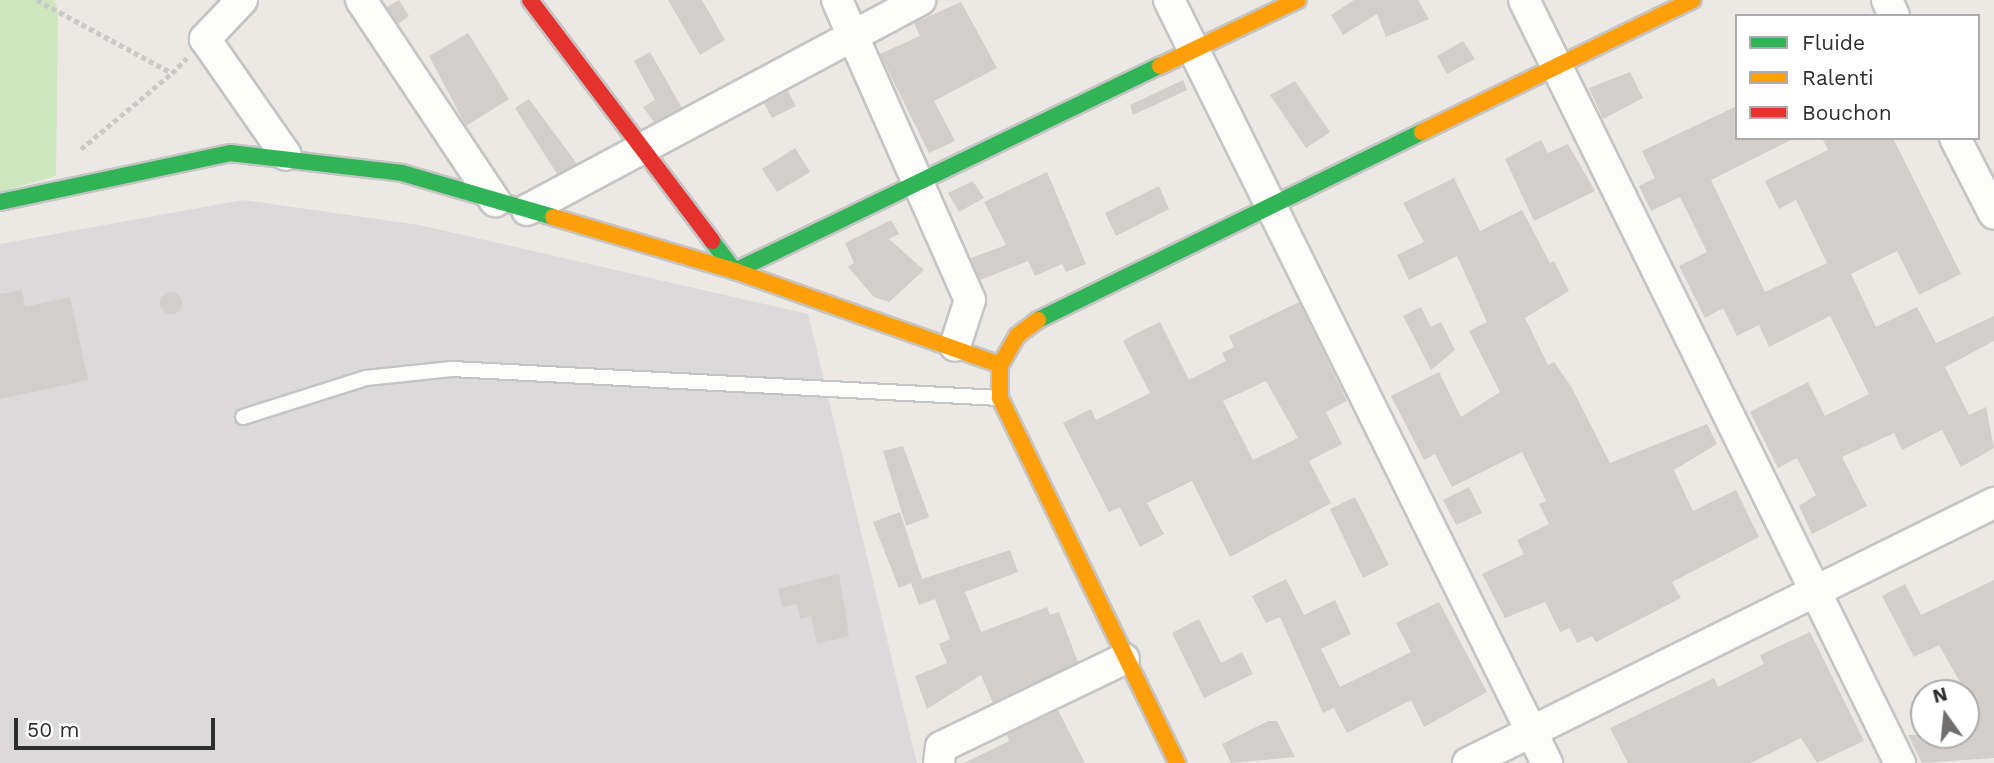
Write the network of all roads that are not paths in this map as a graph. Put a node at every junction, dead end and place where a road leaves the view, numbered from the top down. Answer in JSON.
{"nodes":[{"id":1,"x":242,"y":0,"type":"edge"},
{"id":2,"x":360,"y":0,"type":"edge"},
{"id":3,"x":530,"y":0,"type":"edge"},
{"id":4,"x":837,"y":0,"type":"edge"},
{"id":5,"x":921,"y":0,"type":"edge"},
{"id":6,"x":1169,"y":0,"type":"edge"},
{"id":7,"x":1298,"y":0,"type":"edge"},
{"id":8,"x":1524,"y":0,"type":"edge"},
{"id":9,"x":1693,"y":0,"type":"edge"},
{"id":10,"x":854,"y":34,"type":"junction"},
{"id":11,"x":1196,"y":53,"type":"junction"},
{"id":12,"x":1557,"y":66,"type":"junction"},
{"id":13,"x":1956,"y":140,"type":"edge"},
{"id":14,"x":641,"y":145,"type":"junction"},
{"id":15,"x":286,"y":155,"type":"junction"},
{"id":16,"x":923,"y":185,"type":"junction"},
{"id":17,"x":495,"y":201,"type":"junction"},
{"id":18,"x":0,"y":202,"type":"edge"},
{"id":19,"x":1270,"y":206,"type":"junction"},
{"id":20,"x":527,"y":210,"type":"junction"},
{"id":21,"x":1994,"y":214,"type":"edge"},
{"id":22,"x":735,"y":271,"type":"junction"},
{"id":23,"x":955,"y":346,"type":"junction"},
{"id":24,"x":1000,"y":365,"type":"junction"},
{"id":25,"x":1000,"y":398,"type":"junction"},
{"id":26,"x":243,"y":417,"type":"dead end"},
{"id":27,"x":1994,"y":503,"type":"edge"},
{"id":28,"x":1816,"y":592,"type":"junction"},
{"id":29,"x":1124,"y":659,"type":"junction"},
{"id":30,"x":1532,"y":732,"type":"junction"},
{"id":31,"x":939,"y":763,"type":"edge"},
{"id":32,"x":1177,"y":763,"type":"edge"},
{"id":33,"x":1468,"y":763,"type":"edge"},
{"id":34,"x":1547,"y":763,"type":"edge"},
{"id":35,"x":1899,"y":763,"type":"edge"}],
"edges":[{"from":1,"to":15,"type":"street"},
{"from":2,"to":17,"type":"street"},
{"from":3,"to":14,"type":"street"},
{"from":4,"to":10,"type":"street"},
{"from":5,"to":10,"type":"street"},
{"from":6,"to":11,"type":"street"},
{"from":7,"to":11,"type":"street"},
{"from":8,"to":12,"type":"street"},
{"from":9,"to":12,"type":"street"},
{"from":10,"to":14,"type":"street"},
{"from":10,"to":16,"type":"street"},
{"from":11,"to":16,"type":"street"},
{"from":11,"to":19,"type":"street"},
{"from":12,"to":19,"type":"street"},
{"from":12,"to":28,"type":"street"},
{"from":13,"to":21,"type":"street"},
{"from":14,"to":20,"type":"street"},
{"from":14,"to":22,"type":"street"},
{"from":15,"to":17,"type":"street"},
{"from":15,"to":18,"type":"street"},
{"from":16,"to":22,"type":"street"},
{"from":16,"to":23,"type":"street"},
{"from":17,"to":20,"type":"street"},
{"from":19,"to":24,"type":"street"},
{"from":19,"to":30,"type":"street"},
{"from":20,"to":22,"type":"street"},
{"from":22,"to":23,"type":"street"},
{"from":23,"to":24,"type":"street"},
{"from":24,"to":25,"type":"street"},
{"from":25,"to":26,"type":"lane"},
{"from":25,"to":29,"type":"street"},
{"from":27,"to":28,"type":"street"},
{"from":28,"to":30,"type":"street"},
{"from":28,"to":35,"type":"street"},
{"from":29,"to":31,"type":"street"},
{"from":29,"to":32,"type":"street"},
{"from":30,"to":33,"type":"street"},
{"from":30,"to":34,"type":"street"}]}
